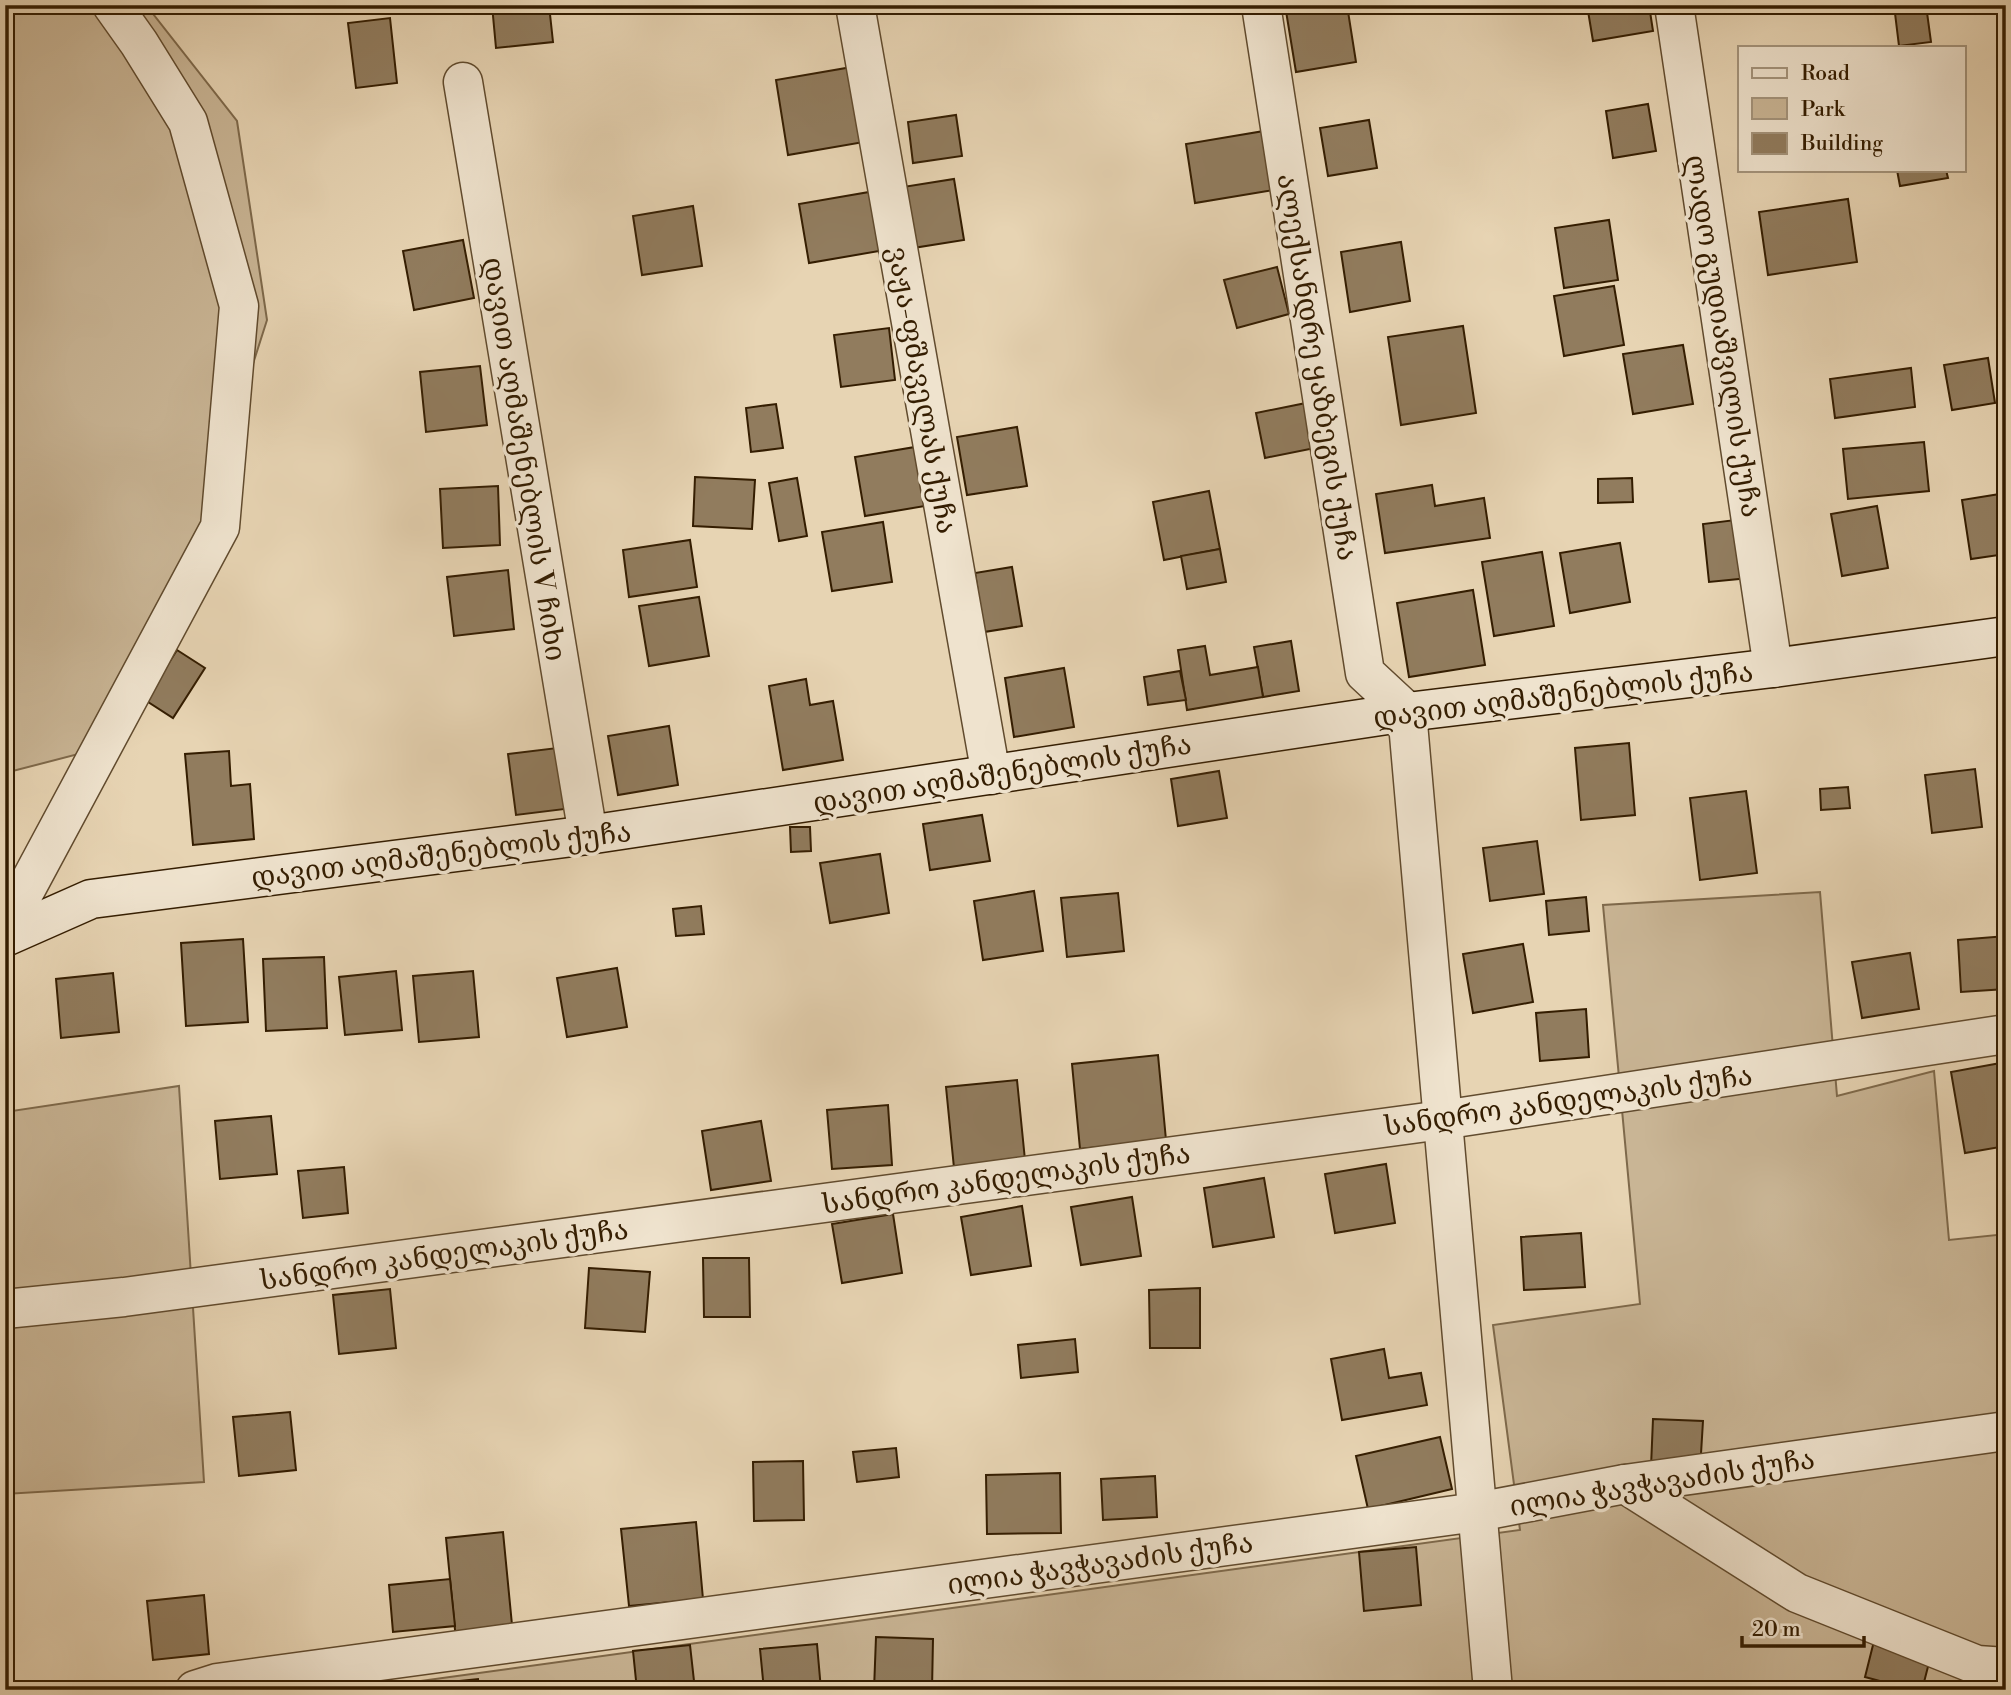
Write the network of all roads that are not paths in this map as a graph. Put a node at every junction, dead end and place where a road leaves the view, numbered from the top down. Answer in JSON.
{"nodes":[{"id":1,"x":112,"y":5,"type":"edge"},
{"id":2,"x":855,"y":5,"type":"edge"},
{"id":3,"x":1261,"y":5,"type":"edge"},
{"id":4,"x":1674,"y":5,"type":"edge"},
{"id":5,"x":463,"y":82,"type":"dead end"},
{"id":6,"x":2006,"y":636,"type":"edge"},
{"id":7,"x":1773,"y":668,"type":"junction"},
{"id":8,"x":1407,"y":712,"type":"junction"},
{"id":9,"x":991,"y":775,"type":"junction"},
{"id":10,"x":588,"y":835,"type":"junction"},
{"id":11,"x":5,"y":928,"type":"edge"},
{"id":12,"x":5,"y":937,"type":"edge"},
{"id":13,"x":2006,"y":1034,"type":"edge"},
{"id":14,"x":1442,"y":1119,"type":"junction"},
{"id":15,"x":5,"y":1310,"type":"edge"},
{"id":16,"x":2006,"y":1431,"type":"edge"},
{"id":17,"x":1625,"y":1485,"type":"junction"},
{"id":18,"x":1477,"y":1512,"type":"junction"},
{"id":19,"x":2006,"y":1667,"type":"edge"},
{"id":20,"x":195,"y":1690,"type":"edge"},
{"id":21,"x":1493,"y":1690,"type":"edge"}],
"edges":[{"from":1,"to":11,"type":"street"},
{"from":2,"to":9,"type":"street","name":"ვაჟა-ფშაველას ქუჩა"},
{"from":3,"to":8,"type":"street","name":"ალექსანდრე ყაზბეგის ქუჩა"},
{"from":4,"to":7,"type":"street","name":"ლადო გუდიაშვილის ქუჩა"},
{"from":5,"to":10,"type":"street","name":"დავით აღმაშენებლის V ჩიხი"},
{"from":6,"to":7,"type":"street","name":"დავით აღმაშენებლის ქუჩა"},
{"from":7,"to":8,"type":"street","name":"დავით აღმაშენებლის ქუჩა"},
{"from":8,"to":9,"type":"street","name":"დავით აღმაშენებლის ქუჩა"},
{"from":8,"to":14,"type":"street"},
{"from":9,"to":10,"type":"street","name":"დავით აღმაშენებლის ქუჩა"},
{"from":10,"to":12,"type":"street","name":"დავით აღმაშენებლის ქუჩა"},
{"from":13,"to":14,"type":"street","name":"სანდრო კანდელაკის ქუჩა"},
{"from":14,"to":15,"type":"street","name":"სანდრო კანდელაკის ქუჩა"},
{"from":14,"to":18,"type":"street"},
{"from":16,"to":17,"type":"street","name":"ილია ჭავჭავაძის ქუჩა"},
{"from":17,"to":18,"type":"street","name":"ილია ჭავჭავაძის ქუჩა"},
{"from":17,"to":19,"type":"street"},
{"from":18,"to":20,"type":"street","name":"ილია ჭავჭავაძის ქუჩა"},
{"from":18,"to":21,"type":"street"}]}
